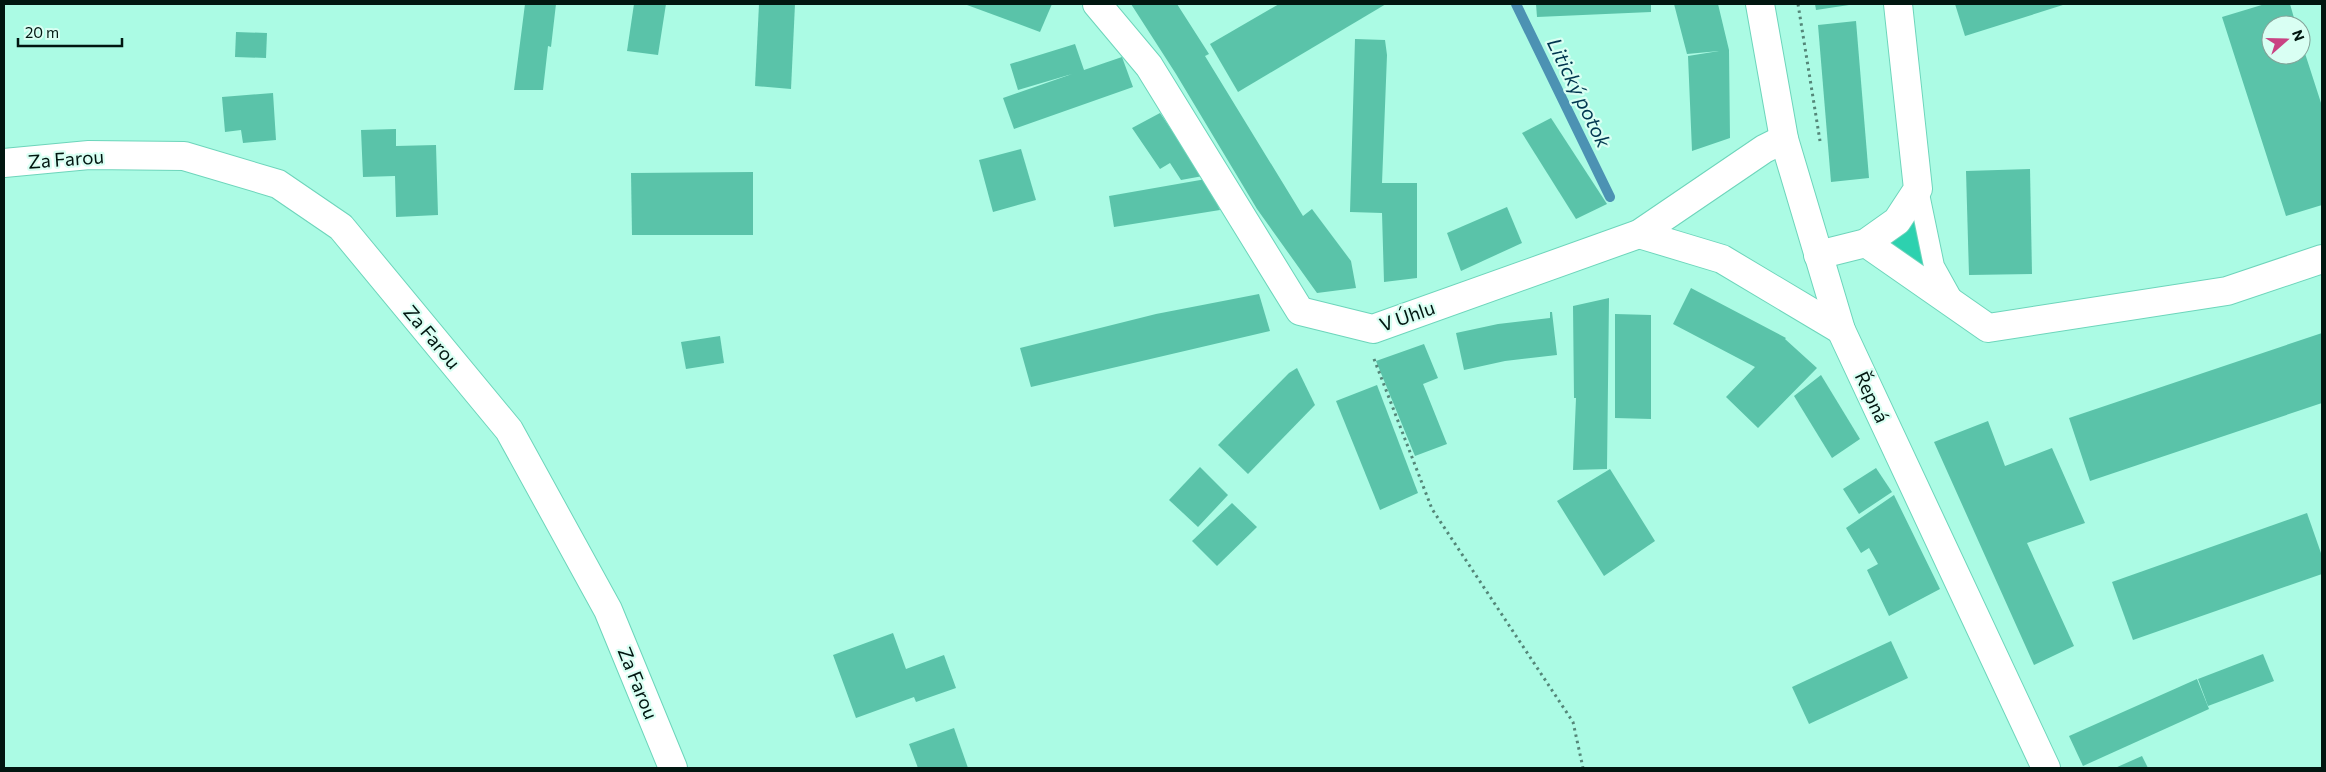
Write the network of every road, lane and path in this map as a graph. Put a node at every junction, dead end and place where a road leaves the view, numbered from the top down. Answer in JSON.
{"nodes":[{"id":1,"x":1097,"y":4,"type":"edge"},
{"id":2,"x":1760,"y":4,"type":"edge"},
{"id":3,"x":1798,"y":4,"type":"edge"},
{"id":4,"x":1898,"y":4,"type":"edge"},
{"id":5,"x":1784,"y":138,"type":"junction"},
{"id":6,"x":1821,"y":148,"type":"dead end"},
{"id":7,"x":4,"y":163,"type":"edge"},
{"id":8,"x":1918,"y":189,"type":"junction"},
{"id":9,"x":1639,"y":234,"type":"junction"},
{"id":10,"x":1866,"y":242,"type":"junction"},
{"id":11,"x":1818,"y":255,"type":"junction"},
{"id":12,"x":2322,"y":259,"type":"edge"},
{"id":13,"x":1956,"y":306,"type":"junction"},
{"id":14,"x":1373,"y":329,"type":"junction"},
{"id":15,"x":1841,"y":330,"type":"junction"},
{"id":16,"x":673,"y":768,"type":"edge"},
{"id":17,"x":1584,"y":768,"type":"edge"},
{"id":18,"x":2046,"y":768,"type":"edge"}],
"edges":[{"from":1,"to":14,"type":"street","name":"V Úhlu"},
{"from":2,"to":5,"type":"street","name":"Řepná"},
{"from":3,"to":6,"type":"path"},
{"from":4,"to":8,"type":"street"},
{"from":5,"to":9,"type":"street","name":"V Úhlu"},
{"from":5,"to":11,"type":"street","name":"Řepná"},
{"from":7,"to":16,"type":"street","name":"Za Farou"},
{"from":8,"to":10,"type":"street"},
{"from":8,"to":13,"type":"lane"},
{"from":9,"to":14,"type":"street","name":"V Úhlu"},
{"from":9,"to":15,"type":"street"},
{"from":10,"to":11,"type":"street"},
{"from":10,"to":13,"type":"street"},
{"from":11,"to":15,"type":"street","name":"Řepná"},
{"from":12,"to":13,"type":"street"},
{"from":14,"to":17,"type":"path"},
{"from":15,"to":18,"type":"street","name":"Řepná"}]}
